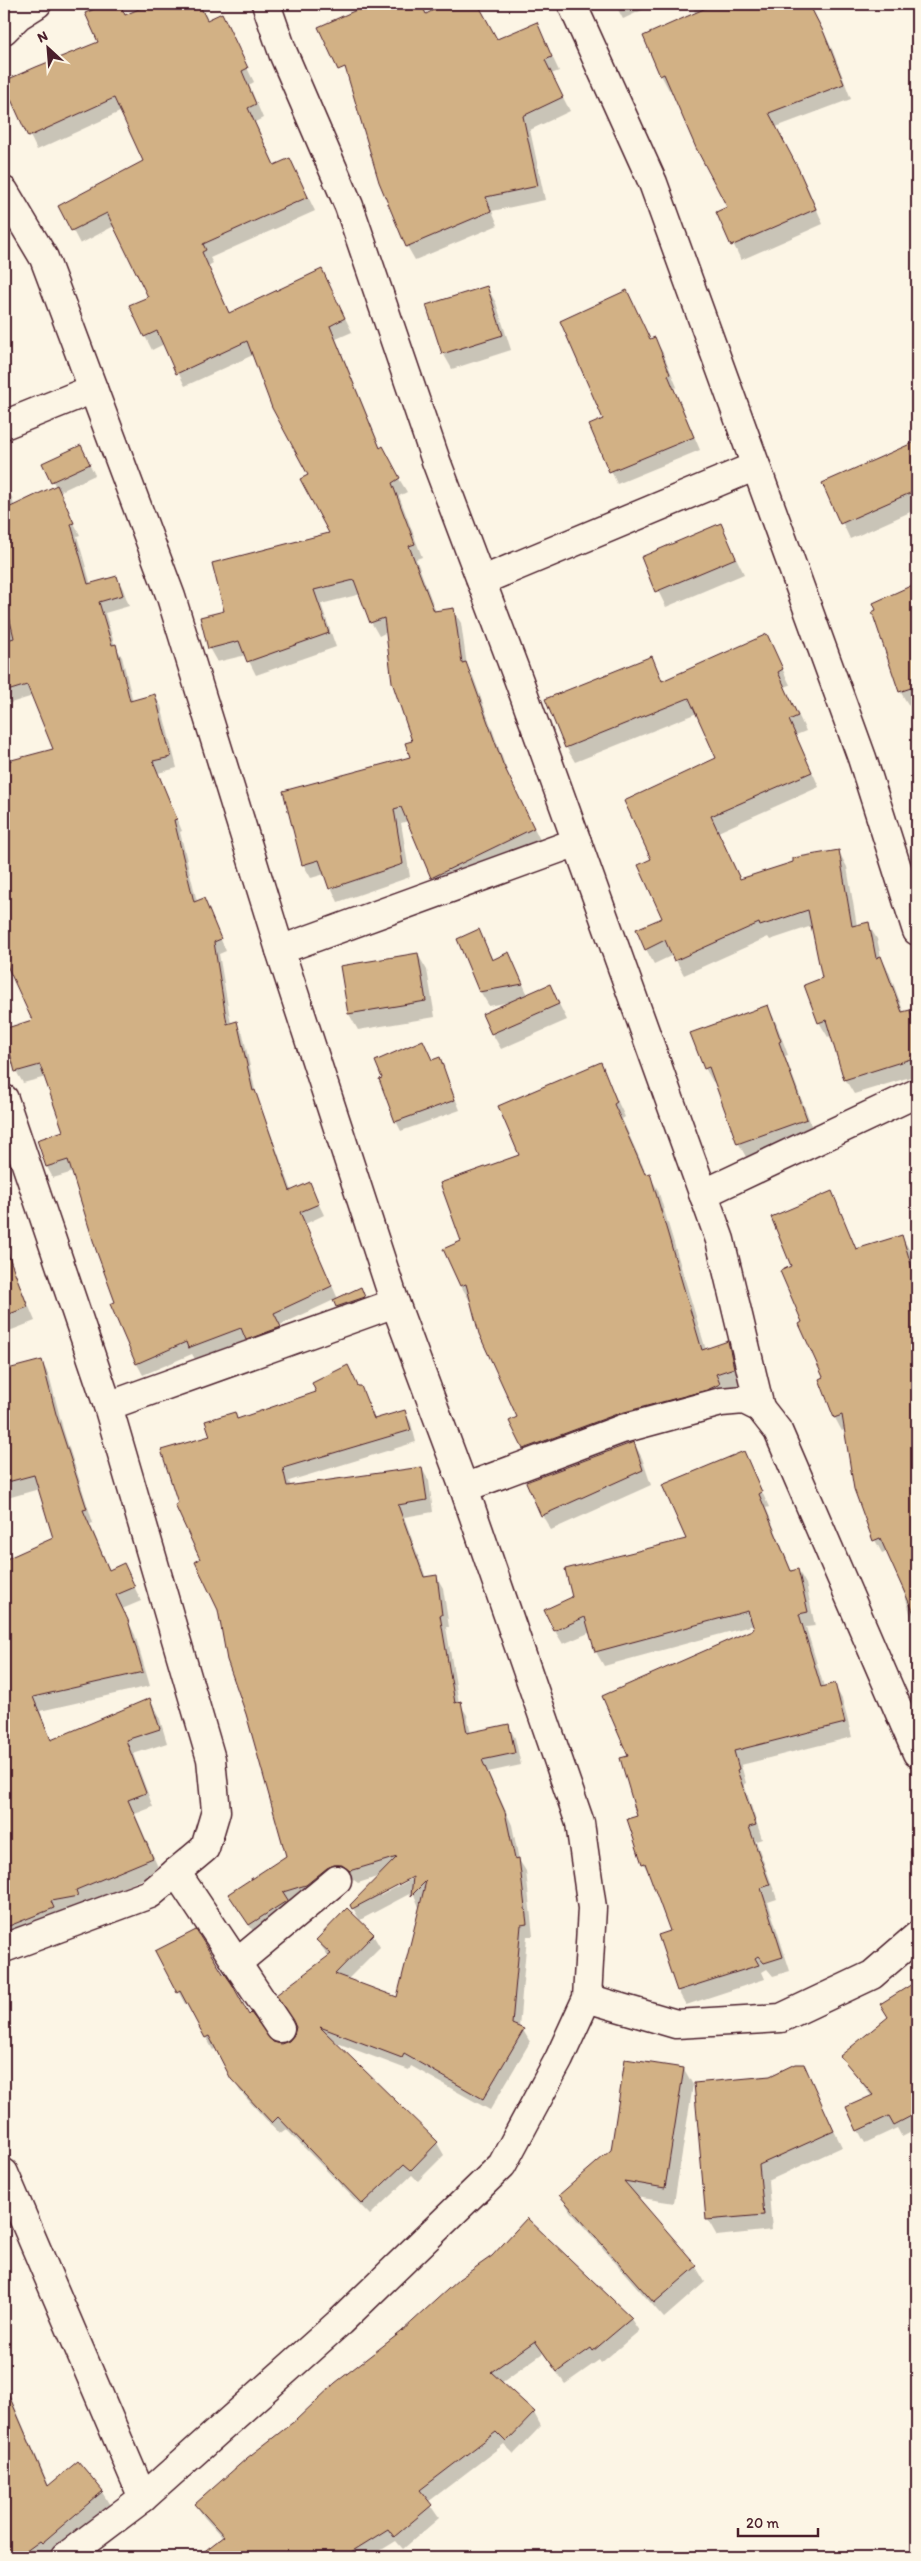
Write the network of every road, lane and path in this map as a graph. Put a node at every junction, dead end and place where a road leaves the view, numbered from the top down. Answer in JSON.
{"nodes":[{"id":1,"x":37,"y":4,"type":"edge"},
{"id":2,"x":266,"y":4,"type":"edge"},
{"id":3,"x":572,"y":4,"type":"edge"},
{"id":4,"x":4,"y":30,"type":"edge"},
{"id":5,"x":4,"y":192,"type":"edge"},
{"id":6,"x":93,"y":389,"type":"junction"},
{"id":7,"x":4,"y":425,"type":"edge"},
{"id":8,"x":756,"y":466,"type":"junction"},
{"id":9,"x":481,"y":580,"type":"junction"},
{"id":10,"x":577,"y":842,"type":"junction"},
{"id":11,"x":917,"y":931,"type":"edge"},
{"id":12,"x":280,"y":950,"type":"junction"},
{"id":13,"x":917,"y":1093,"type":"edge"},
{"id":14,"x":4,"y":1099,"type":"edge"},
{"id":15,"x":703,"y":1194,"type":"junction"},
{"id":16,"x":395,"y":1303,"type":"junction"},
{"id":17,"x":108,"y":1406,"type":"junction"},
{"id":18,"x":760,"y":1408,"type":"junction"},
{"id":19,"x":464,"y":1488,"type":"junction"},
{"id":20,"x":917,"y":1753,"type":"edge"},
{"id":21,"x":176,"y":1872,"type":"junction"},
{"id":22,"x":337,"y":1880,"type":"dead end"},
{"id":23,"x":917,"y":1936,"type":"edge"},
{"id":24,"x":4,"y":1948,"type":"edge"},
{"id":25,"x":237,"y":1963,"type":"junction"},
{"id":26,"x":587,"y":1998,"type":"junction"},
{"id":27,"x":280,"y":2028,"type":"dead end"},
{"id":28,"x":4,"y":2173,"type":"edge"},
{"id":29,"x":143,"y":2498,"type":"junction"},
{"id":30,"x":65,"y":2557,"type":"edge"}],
"edges":[{"from":1,"to":4,"type":"street"},
{"from":2,"to":9,"type":"street"},
{"from":3,"to":8,"type":"street"},
{"from":5,"to":6,"type":"street"},
{"from":6,"to":7,"type":"street"},
{"from":6,"to":12,"type":"street"},
{"from":8,"to":9,"type":"street"},
{"from":8,"to":11,"type":"street"},
{"from":9,"to":10,"type":"street"},
{"from":10,"to":12,"type":"street"},
{"from":10,"to":15,"type":"street"},
{"from":12,"to":16,"type":"street"},
{"from":13,"to":15,"type":"street"},
{"from":14,"to":17,"type":"street"},
{"from":15,"to":18,"type":"street"},
{"from":16,"to":17,"type":"street"},
{"from":16,"to":19,"type":"street"},
{"from":17,"to":21,"type":"street"},
{"from":18,"to":19,"type":"street"},
{"from":18,"to":20,"type":"street"},
{"from":19,"to":26,"type":"street"},
{"from":21,"to":24,"type":"street"},
{"from":21,"to":25,"type":"street"},
{"from":22,"to":25,"type":"street"},
{"from":23,"to":26,"type":"street"},
{"from":25,"to":27,"type":"street"},
{"from":26,"to":29,"type":"street"},
{"from":28,"to":29,"type":"street"},
{"from":29,"to":30,"type":"street"}]}
